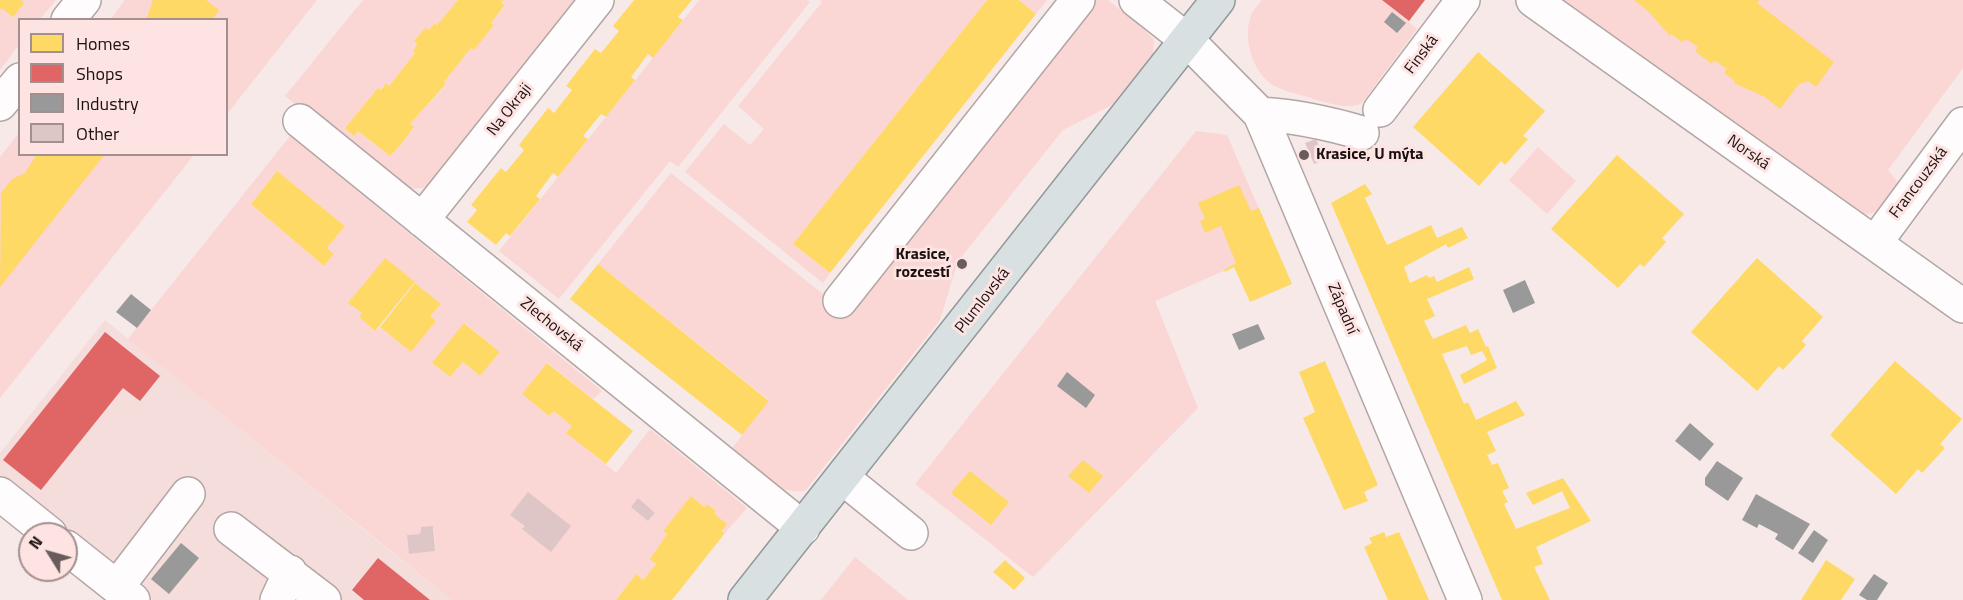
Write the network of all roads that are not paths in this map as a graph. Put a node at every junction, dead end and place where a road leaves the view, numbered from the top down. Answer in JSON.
{"nodes":[{"id":1,"x":84,"y":0,"type":"edge"},
{"id":2,"x":597,"y":0,"type":"edge"},
{"id":3,"x":1078,"y":0,"type":"edge"},
{"id":4,"x":1136,"y":0,"type":"edge"},
{"id":5,"x":1218,"y":0,"type":"edge"},
{"id":6,"x":1463,"y":0,"type":"edge"},
{"id":7,"x":1533,"y":0,"type":"edge"},
{"id":8,"x":70,"y":18,"type":"edge"},
{"id":9,"x":1187,"y":40,"type":"junction"},
{"id":10,"x":18,"y":82,"type":"edge"},
{"id":11,"x":0,"y":104,"type":"edge"},
{"id":12,"x":1260,"y":114,"type":"junction"},
{"id":13,"x":300,"y":122,"type":"dead end"},
{"id":14,"x":1963,"y":124,"type":"edge"},
{"id":15,"x":422,"y":220,"type":"junction"},
{"id":16,"x":1875,"y":243,"type":"junction"},
{"id":17,"x":840,"y":301,"type":"dead end"},
{"id":18,"x":1963,"y":306,"type":"edge"},
{"id":19,"x":843,"y":478,"type":"junction"},
{"id":20,"x":0,"y":494,"type":"edge"},
{"id":21,"x":188,"y":494,"type":"dead end"},
{"id":22,"x":35,"y":522,"type":"edge"},
{"id":23,"x":803,"y":528,"type":"junction"},
{"id":24,"x":231,"y":529,"type":"dead end"},
{"id":25,"x":911,"y":533,"type":"dead end"},
{"id":26,"x":78,"y":557,"type":"edge"},
{"id":27,"x":284,"y":586,"type":"edge"},
{"id":28,"x":125,"y":594,"type":"edge"},
{"id":29,"x":324,"y":600,"type":"edge"},
{"id":30,"x":745,"y":600,"type":"edge"},
{"id":31,"x":1465,"y":600,"type":"edge"}],
"edges":[{"from":1,"to":8,"type":"street"},
{"from":2,"to":15,"type":"street","name":"Na Okraji"},
{"from":3,"to":17,"type":"street"},
{"from":4,"to":9,"type":"street","name":"Západní"},
{"from":5,"to":9,"type":"main road","name":"Plumlovská"},
{"from":6,"to":12,"type":"street","name":"Finská"},
{"from":7,"to":16,"type":"street","name":"Norská"},
{"from":9,"to":12,"type":"street","name":"Západní"},
{"from":9,"to":19,"type":"main road","name":"Plumlovská"},
{"from":10,"to":11,"type":"street"},
{"from":12,"to":31,"type":"street","name":"Západní"},
{"from":13,"to":15,"type":"street","name":"Zlechovská"},
{"from":14,"to":16,"type":"street","name":"Francouzská"},
{"from":15,"to":23,"type":"street","name":"Zlechovská"},
{"from":16,"to":18,"type":"street","name":"Norská"},
{"from":19,"to":23,"type":"main road","name":"Plumlovská"},
{"from":19,"to":25,"type":"street"},
{"from":20,"to":22,"type":"street"},
{"from":21,"to":28,"type":"street"},
{"from":23,"to":30,"type":"main road","name":"Plumlovská"},
{"from":24,"to":27,"type":"street"},
{"from":26,"to":28,"type":"street"},
{"from":27,"to":29,"type":"street"}]}
